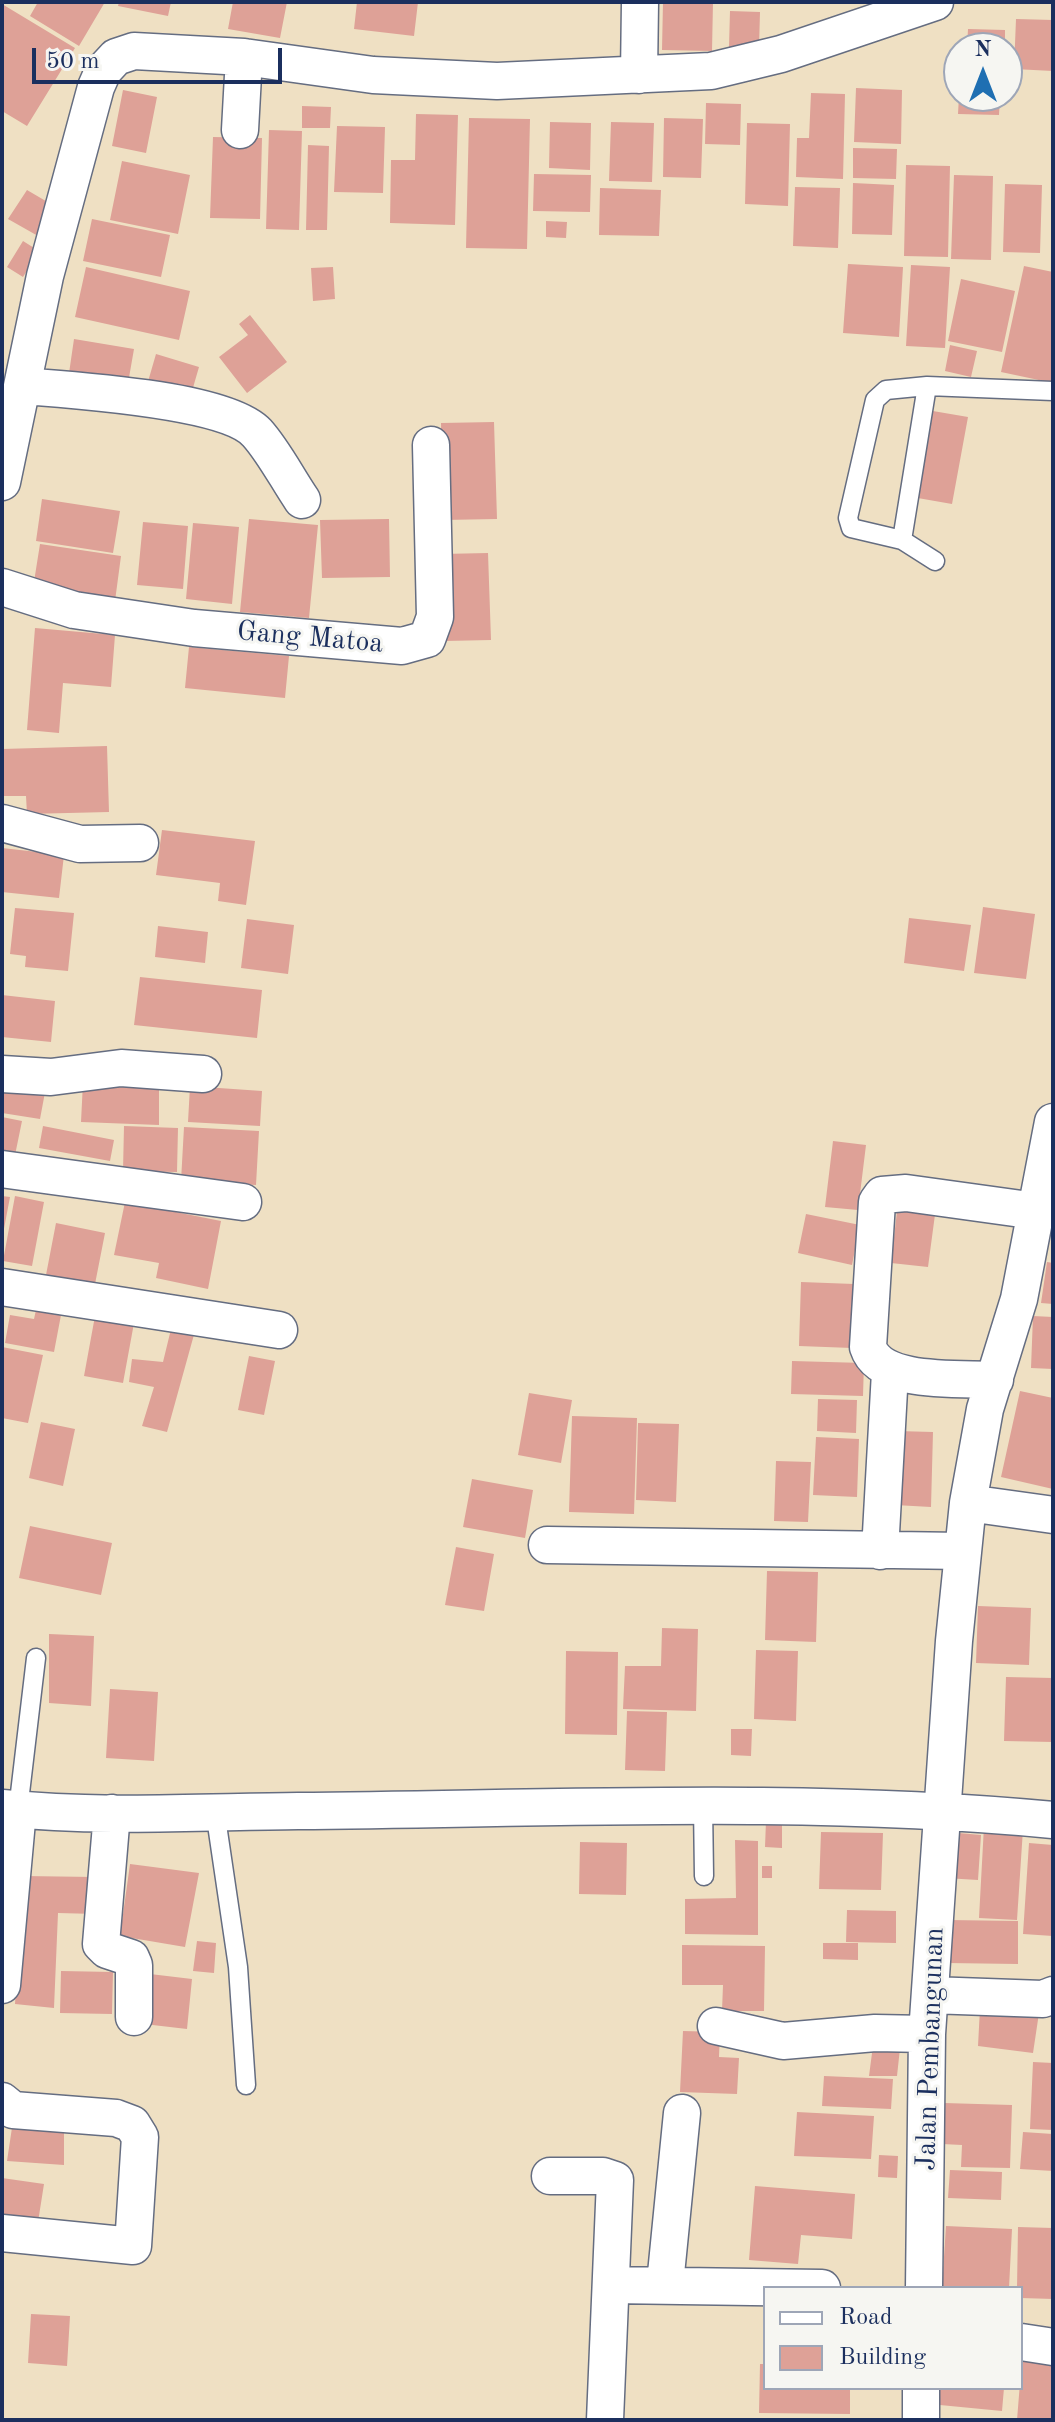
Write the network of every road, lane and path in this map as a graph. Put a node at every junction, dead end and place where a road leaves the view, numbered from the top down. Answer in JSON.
{"nodes":[{"id":1,"x":640,"y":2,"type":"edge"},
{"id":2,"x":923,"y":4,"type":"edge"},
{"id":3,"x":244,"y":57,"type":"junction"},
{"id":4,"x":639,"y":75,"type":"junction"},
{"id":5,"x":240,"y":130,"type":"dead end"},
{"id":6,"x":23,"y":386,"type":"junction"},
{"id":7,"x":927,"y":386,"type":"junction"},
{"id":8,"x":1053,"y":391,"type":"edge"},
{"id":9,"x":2,"y":419,"type":"edge"},
{"id":10,"x":431,"y":445,"type":"dead end"},
{"id":11,"x":2,"y":482,"type":"edge"},
{"id":12,"x":302,"y":500,"type":"dead end"},
{"id":13,"x":902,"y":540,"type":"junction"},
{"id":14,"x":935,"y":561,"type":"dead end"},
{"id":15,"x":2,"y":587,"type":"edge"},
{"id":16,"x":2,"y":823,"type":"edge"},
{"id":17,"x":140,"y":843,"type":"dead end"},
{"id":18,"x":2,"y":1074,"type":"edge"},
{"id":19,"x":203,"y":1074,"type":"dead end"},
{"id":20,"x":1053,"y":1122,"type":"edge"},
{"id":21,"x":2,"y":1169,"type":"edge"},
{"id":22,"x":243,"y":1202,"type":"dead end"},
{"id":23,"x":1036,"y":1211,"type":"junction"},
{"id":24,"x":2,"y":1287,"type":"edge"},
{"id":25,"x":279,"y":1330,"type":"dead end"},
{"id":26,"x":890,"y":1372,"type":"junction"},
{"id":27,"x":995,"y":1380,"type":"junction"},
{"id":28,"x":968,"y":1503,"type":"junction"},
{"id":29,"x":1053,"y":1515,"type":"edge"},
{"id":30,"x":547,"y":1545,"type":"dead end"},
{"id":31,"x":880,"y":1551,"type":"junction"},
{"id":32,"x":963,"y":1551,"type":"junction"},
{"id":33,"x":36,"y":1658,"type":"dead end"},
{"id":34,"x":703,"y":1805,"type":"junction"},
{"id":35,"x":10,"y":1809,"type":"edge"},
{"id":36,"x":215,"y":1811,"type":"junction"},
{"id":37,"x":944,"y":1811,"type":"junction"},
{"id":38,"x":112,"y":1813,"type":"junction"},
{"id":39,"x":1053,"y":1820,"type":"edge"},
{"id":40,"x":704,"y":1876,"type":"dead end"},
{"id":41,"x":2,"y":1985,"type":"edge"},
{"id":42,"x":930,"y":1995,"type":"junction"},
{"id":43,"x":1053,"y":1995,"type":"edge"},
{"id":44,"x":134,"y":2017,"type":"dead end"},
{"id":45,"x":716,"y":2026,"type":"dead end"},
{"id":46,"x":927,"y":2034,"type":"junction"},
{"id":47,"x":246,"y":2085,"type":"dead end"},
{"id":48,"x":2,"y":2101,"type":"edge"},
{"id":49,"x":682,"y":2113,"type":"dead end"},
{"id":50,"x":550,"y":2176,"type":"dead end"},
{"id":51,"x":2,"y":2233,"type":"edge"},
{"id":52,"x":665,"y":2284,"type":"junction"},
{"id":53,"x":611,"y":2285,"type":"junction"},
{"id":54,"x":763,"y":2286,"type":"edge"},
{"id":55,"x":924,"y":2286,"type":"edge"},
{"id":56,"x":1023,"y":2342,"type":"edge"},
{"id":57,"x":1053,"y":2347,"type":"edge"},
{"id":58,"x":921,"y":2390,"type":"edge"},
{"id":59,"x":605,"y":2420,"type":"edge"},
{"id":60,"x":921,"y":2420,"type":"edge"}],
"edges":[{"from":1,"to":4,"type":"street"},
{"from":2,"to":4,"type":"street"},
{"from":3,"to":4,"type":"street"},
{"from":3,"to":5,"type":"street"},
{"from":3,"to":6,"type":"street"},
{"from":6,"to":9,"type":"street"},
{"from":6,"to":11,"type":"street"},
{"from":6,"to":12,"type":"street"},
{"from":7,"to":8,"type":"lane"},
{"from":7,"to":13,"type":"lane"},
{"from":7,"to":13,"type":"lane"},
{"from":10,"to":15,"type":"street","name":"Gang Matoa"},
{"from":13,"to":14,"type":"lane"},
{"from":16,"to":17,"type":"street"},
{"from":18,"to":19,"type":"street"},
{"from":20,"to":23,"type":"street","name":"Jalan Pembangunan"},
{"from":21,"to":22,"type":"street"},
{"from":23,"to":26,"type":"street"},
{"from":23,"to":27,"type":"street","name":"Jalan Pembangunan"},
{"from":24,"to":25,"type":"street"},
{"from":26,"to":27,"type":"street"},
{"from":26,"to":31,"type":"street"},
{"from":27,"to":28,"type":"street","name":"Jalan Pembangunan"},
{"from":28,"to":29,"type":"street"},
{"from":28,"to":32,"type":"street","name":"Jalan Pembangunan"},
{"from":30,"to":31,"type":"street"},
{"from":31,"to":32,"type":"street"},
{"from":32,"to":37,"type":"street","name":"Jalan Pembangunan"},
{"from":33,"to":35,"type":"lane"},
{"from":34,"to":36,"type":"street"},
{"from":34,"to":37,"type":"street"},
{"from":34,"to":40,"type":"lane"},
{"from":35,"to":38,"type":"street"},
{"from":35,"to":41,"type":"street"},
{"from":36,"to":38,"type":"street"},
{"from":36,"to":47,"type":"lane"},
{"from":37,"to":39,"type":"street"},
{"from":37,"to":42,"type":"street","name":"Jalan Pembangunan"},
{"from":38,"to":44,"type":"street"},
{"from":42,"to":43,"type":"street"},
{"from":42,"to":46,"type":"street","name":"Jalan Pembangunan"},
{"from":45,"to":46,"type":"street"},
{"from":46,"to":55,"type":"street","name":"Jalan Pembangunan"},
{"from":48,"to":51,"type":"street"},
{"from":49,"to":52,"type":"street"},
{"from":50,"to":53,"type":"street"},
{"from":52,"to":53,"type":"street"},
{"from":52,"to":54,"type":"street"},
{"from":53,"to":59,"type":"street"},
{"from":56,"to":57,"type":"street"},
{"from":58,"to":60,"type":"street"}]}
